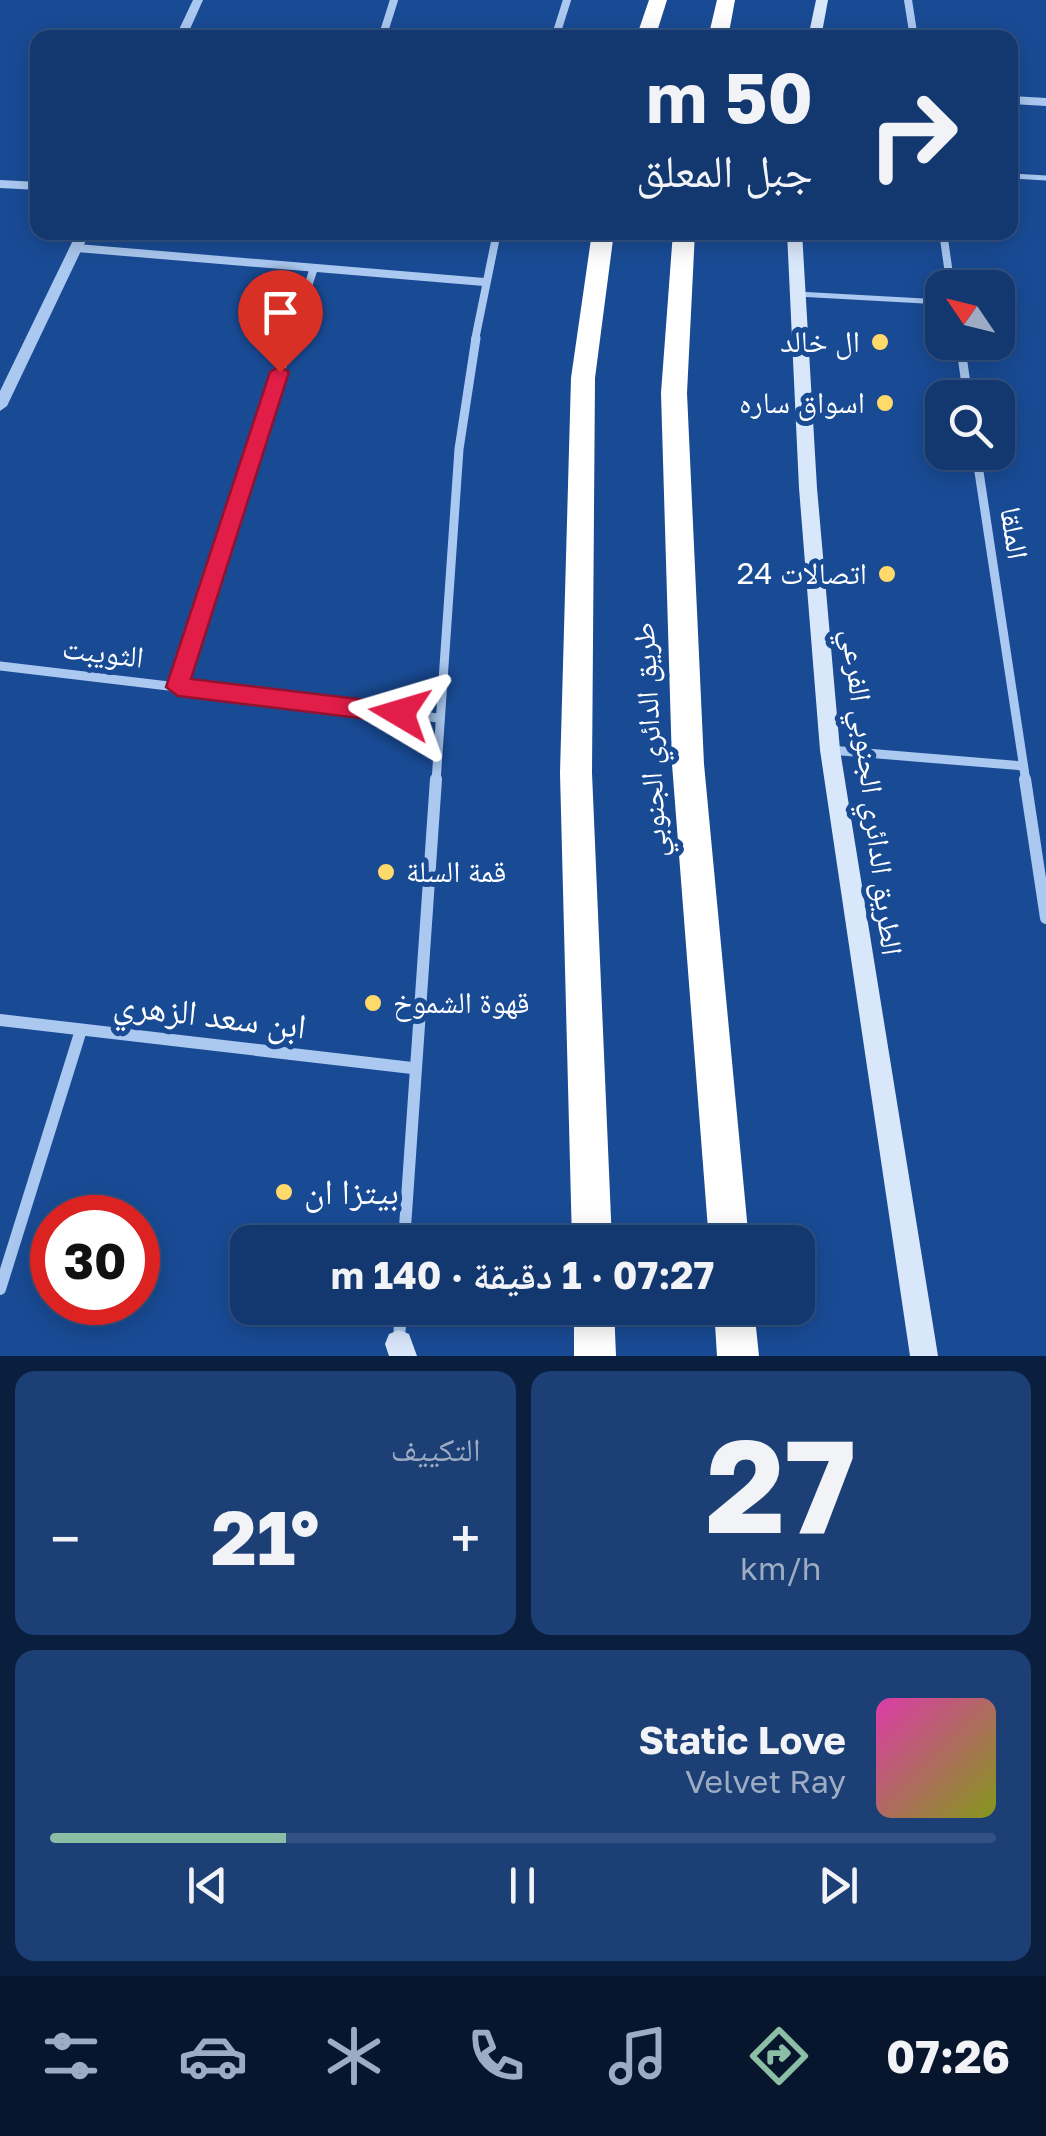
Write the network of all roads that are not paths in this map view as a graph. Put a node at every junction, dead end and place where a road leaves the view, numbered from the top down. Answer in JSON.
{"nodes":[{"id":1,"x":198,"y":0,"type":"edge"},
{"id":2,"x":394,"y":0,"type":"edge"},
{"id":3,"x":567,"y":0,"type":"edge"},
{"id":4,"x":658,"y":0,"type":"edge"},
{"id":5,"x":726,"y":0,"type":"edge"},
{"id":6,"x":822,"y":0,"type":"edge"},
{"id":7,"x":908,"y":0,"type":"edge"},
{"id":8,"x":184,"y":30,"type":"edge"},
{"id":9,"x":385,"y":30,"type":"edge"},
{"id":10,"x":557,"y":30,"type":"edge"},
{"id":11,"x":649,"y":30,"type":"edge"},
{"id":12,"x":720,"y":30,"type":"edge"},
{"id":13,"x":816,"y":30,"type":"edge"},
{"id":14,"x":913,"y":30,"type":"edge"},
{"id":15,"x":1018,"y":100,"type":"edge"},
{"id":16,"x":1046,"y":102,"type":"edge"},
{"id":17,"x":1018,"y":176,"type":"edge"},
{"id":18,"x":1046,"y":178,"type":"edge"},
{"id":19,"x":0,"y":184,"type":"edge"},
{"id":20,"x":30,"y":186,"type":"edge"},
{"id":21,"x":80,"y":240,"type":"edge"},
{"id":22,"x":495,"y":240,"type":"edge"},
{"id":23,"x":602,"y":240,"type":"edge"},
{"id":24,"x":684,"y":240,"type":"edge"},
{"id":25,"x":795,"y":240,"type":"edge"},
{"id":26,"x":944,"y":240,"type":"edge"},
{"id":27,"x":77,"y":248,"type":"junction"},
{"id":28,"x":314,"y":268,"type":"junction"},
{"id":29,"x":948,"y":270,"type":"edge"},
{"id":30,"x":484,"y":282,"type":"junction"},
{"id":31,"x":798,"y":294,"type":"junction"},
{"id":32,"x":925,"y":301,"type":"edge"},
{"id":33,"x":0,"y":406,"type":"edge"},
{"id":34,"x":979,"y":470,"type":"edge"},
{"id":35,"x":0,"y":666,"type":"edge"},
{"id":36,"x":178,"y":687,"type":"junction"},
{"id":37,"x":438,"y":718,"type":"junction"},
{"id":38,"x":830,"y":750,"type":"junction"},
{"id":39,"x":1024,"y":766,"type":"junction"},
{"id":40,"x":1045,"y":910,"type":"edge"},
{"id":41,"x":1046,"y":918,"type":"edge"},
{"id":42,"x":0,"y":1020,"type":"edge"},
{"id":43,"x":80,"y":1030,"type":"junction"},
{"id":44,"x":412,"y":1068,"type":"junction"},
{"id":45,"x":405,"y":1225,"type":"edge"},
{"id":46,"x":591,"y":1225,"type":"edge"},
{"id":47,"x":728,"y":1225,"type":"edge"},
{"id":48,"x":0,"y":1289,"type":"edge"},
{"id":49,"x":400,"y":1325,"type":"edge"},
{"id":50,"x":595,"y":1325,"type":"edge"},
{"id":51,"x":735,"y":1325,"type":"edge"},
{"id":52,"x":399,"y":1353,"type":"edge"},
{"id":53,"x":596,"y":1356,"type":"edge"},
{"id":54,"x":738,"y":1356,"type":"edge"},
{"id":55,"x":924,"y":1356,"type":"edge"}],
"edges":[{"from":1,"to":8,"type":"street"},
{"from":2,"to":9,"type":"street"},
{"from":3,"to":10,"type":"street"},
{"from":4,"to":11,"type":"highway"},
{"from":5,"to":12,"type":"highway"},
{"from":6,"to":13,"type":"main road"},
{"from":7,"to":14,"type":"street"},
{"from":15,"to":16,"type":"street"},
{"from":17,"to":18,"type":"lane"},
{"from":19,"to":20,"type":"street"},
{"from":21,"to":27,"type":"street"},
{"from":22,"to":30,"type":"street"},
{"from":23,"to":46,"type":"highway"},
{"from":24,"to":47,"type":"highway","name":"طريق الدائري الجنوبي"},
{"from":25,"to":31,"type":"main road","name":"الطريق الدائري الجنوبي الفرعي"},
{"from":26,"to":29,"type":"street"},
{"from":27,"to":28,"type":"street"},
{"from":27,"to":33,"type":"street"},
{"from":28,"to":30,"type":"street"},
{"from":28,"to":36,"type":"street"},
{"from":30,"to":37,"type":"street"},
{"from":31,"to":32,"type":"lane"},
{"from":31,"to":38,"type":"main road","name":"الطريق الدائري الجنوبي الفرعي"},
{"from":34,"to":39,"type":"street","name":"الملقا"},
{"from":35,"to":36,"type":"street","name":"الثويبت"},
{"from":36,"to":37,"type":"street","name":"الثويبت"},
{"from":37,"to":44,"type":"street"},
{"from":38,"to":39,"type":"street"},
{"from":38,"to":55,"type":"main road","name":"الطريق الدائري الجنوبي الفرعي"},
{"from":39,"to":40,"type":"street","name":"الملقا"},
{"from":40,"to":41,"type":"street","name":"الملقا"},
{"from":42,"to":43,"type":"street","name":"ابن سعد الزهري"},
{"from":43,"to":44,"type":"street","name":"ابن سعد الزهري"},
{"from":43,"to":48,"type":"street"},
{"from":44,"to":45,"type":"street"},
{"from":49,"to":52,"type":"street"},
{"from":50,"to":53,"type":"highway"},
{"from":51,"to":54,"type":"highway"}]}
